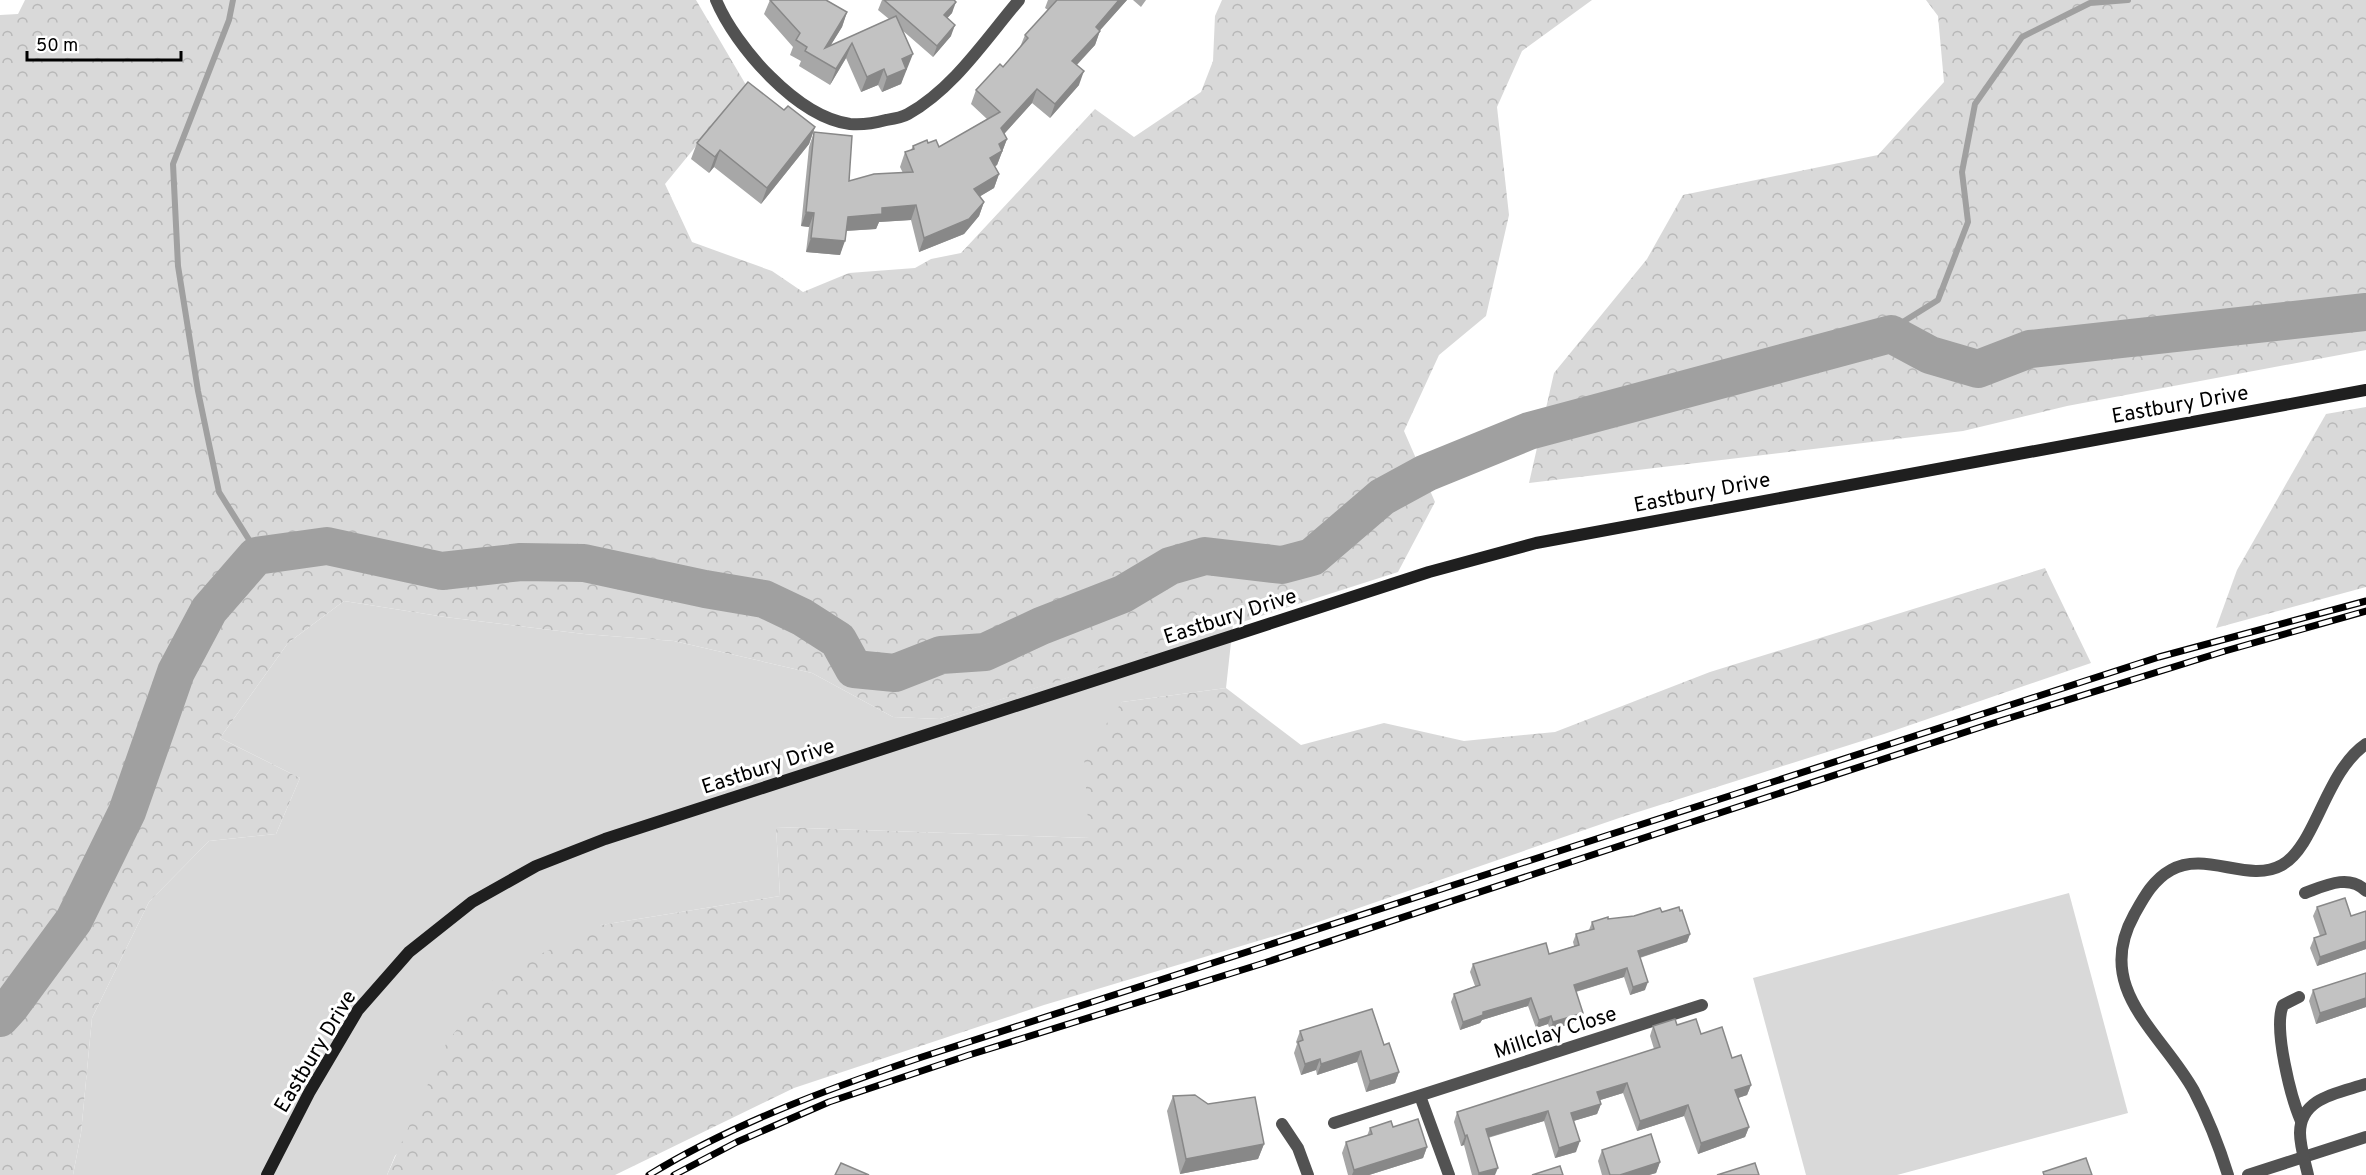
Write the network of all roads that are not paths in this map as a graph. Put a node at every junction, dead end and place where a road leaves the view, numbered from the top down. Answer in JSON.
{"nodes":[{"id":1,"x":716,"y":0,"type":"edge"},
{"id":2,"x":1019,"y":0,"type":"edge"},
{"id":3,"x":2366,"y":390,"type":"edge"},
{"id":4,"x":2366,"y":744,"type":"edge"},
{"id":5,"x":2366,"y":891,"type":"edge"},
{"id":6,"x":2305,"y":893,"type":"dead end"},
{"id":7,"x":2299,"y":997,"type":"dead end"},
{"id":8,"x":1702,"y":1005,"type":"dead end"},
{"id":9,"x":2366,"y":1084,"type":"edge"},
{"id":10,"x":1420,"y":1096,"type":"junction"},
{"id":11,"x":2301,"y":1121,"type":"junction"},
{"id":12,"x":1334,"y":1123,"type":"dead end"},
{"id":13,"x":1282,"y":1124,"type":"dead end"},
{"id":14,"x":2366,"y":1137,"type":"edge"},
{"id":15,"x":2304,"y":1156,"type":"junction"},
{"id":16,"x":267,"y":1175,"type":"edge"},
{"id":17,"x":1306,"y":1175,"type":"edge"},
{"id":18,"x":1449,"y":1175,"type":"edge"},
{"id":19,"x":2228,"y":1175,"type":"edge"},
{"id":20,"x":2248,"y":1175,"type":"edge"},
{"id":21,"x":2308,"y":1175,"type":"edge"}],
"edges":[{"from":1,"to":2,"type":"street"},
{"from":3,"to":16,"type":"street","name":"Eastbury Drive"},
{"from":4,"to":19,"type":"street"},
{"from":5,"to":6,"type":"street"},
{"from":7,"to":11,"type":"street"},
{"from":8,"to":10,"type":"street","name":"Millclay Close"},
{"from":9,"to":11,"type":"street"},
{"from":10,"to":12,"type":"street","name":"Millclay Close"},
{"from":10,"to":18,"type":"street"},
{"from":11,"to":15,"type":"street"},
{"from":13,"to":17,"type":"street"},
{"from":14,"to":15,"type":"street"},
{"from":15,"to":20,"type":"street"},
{"from":15,"to":21,"type":"street"}]}
